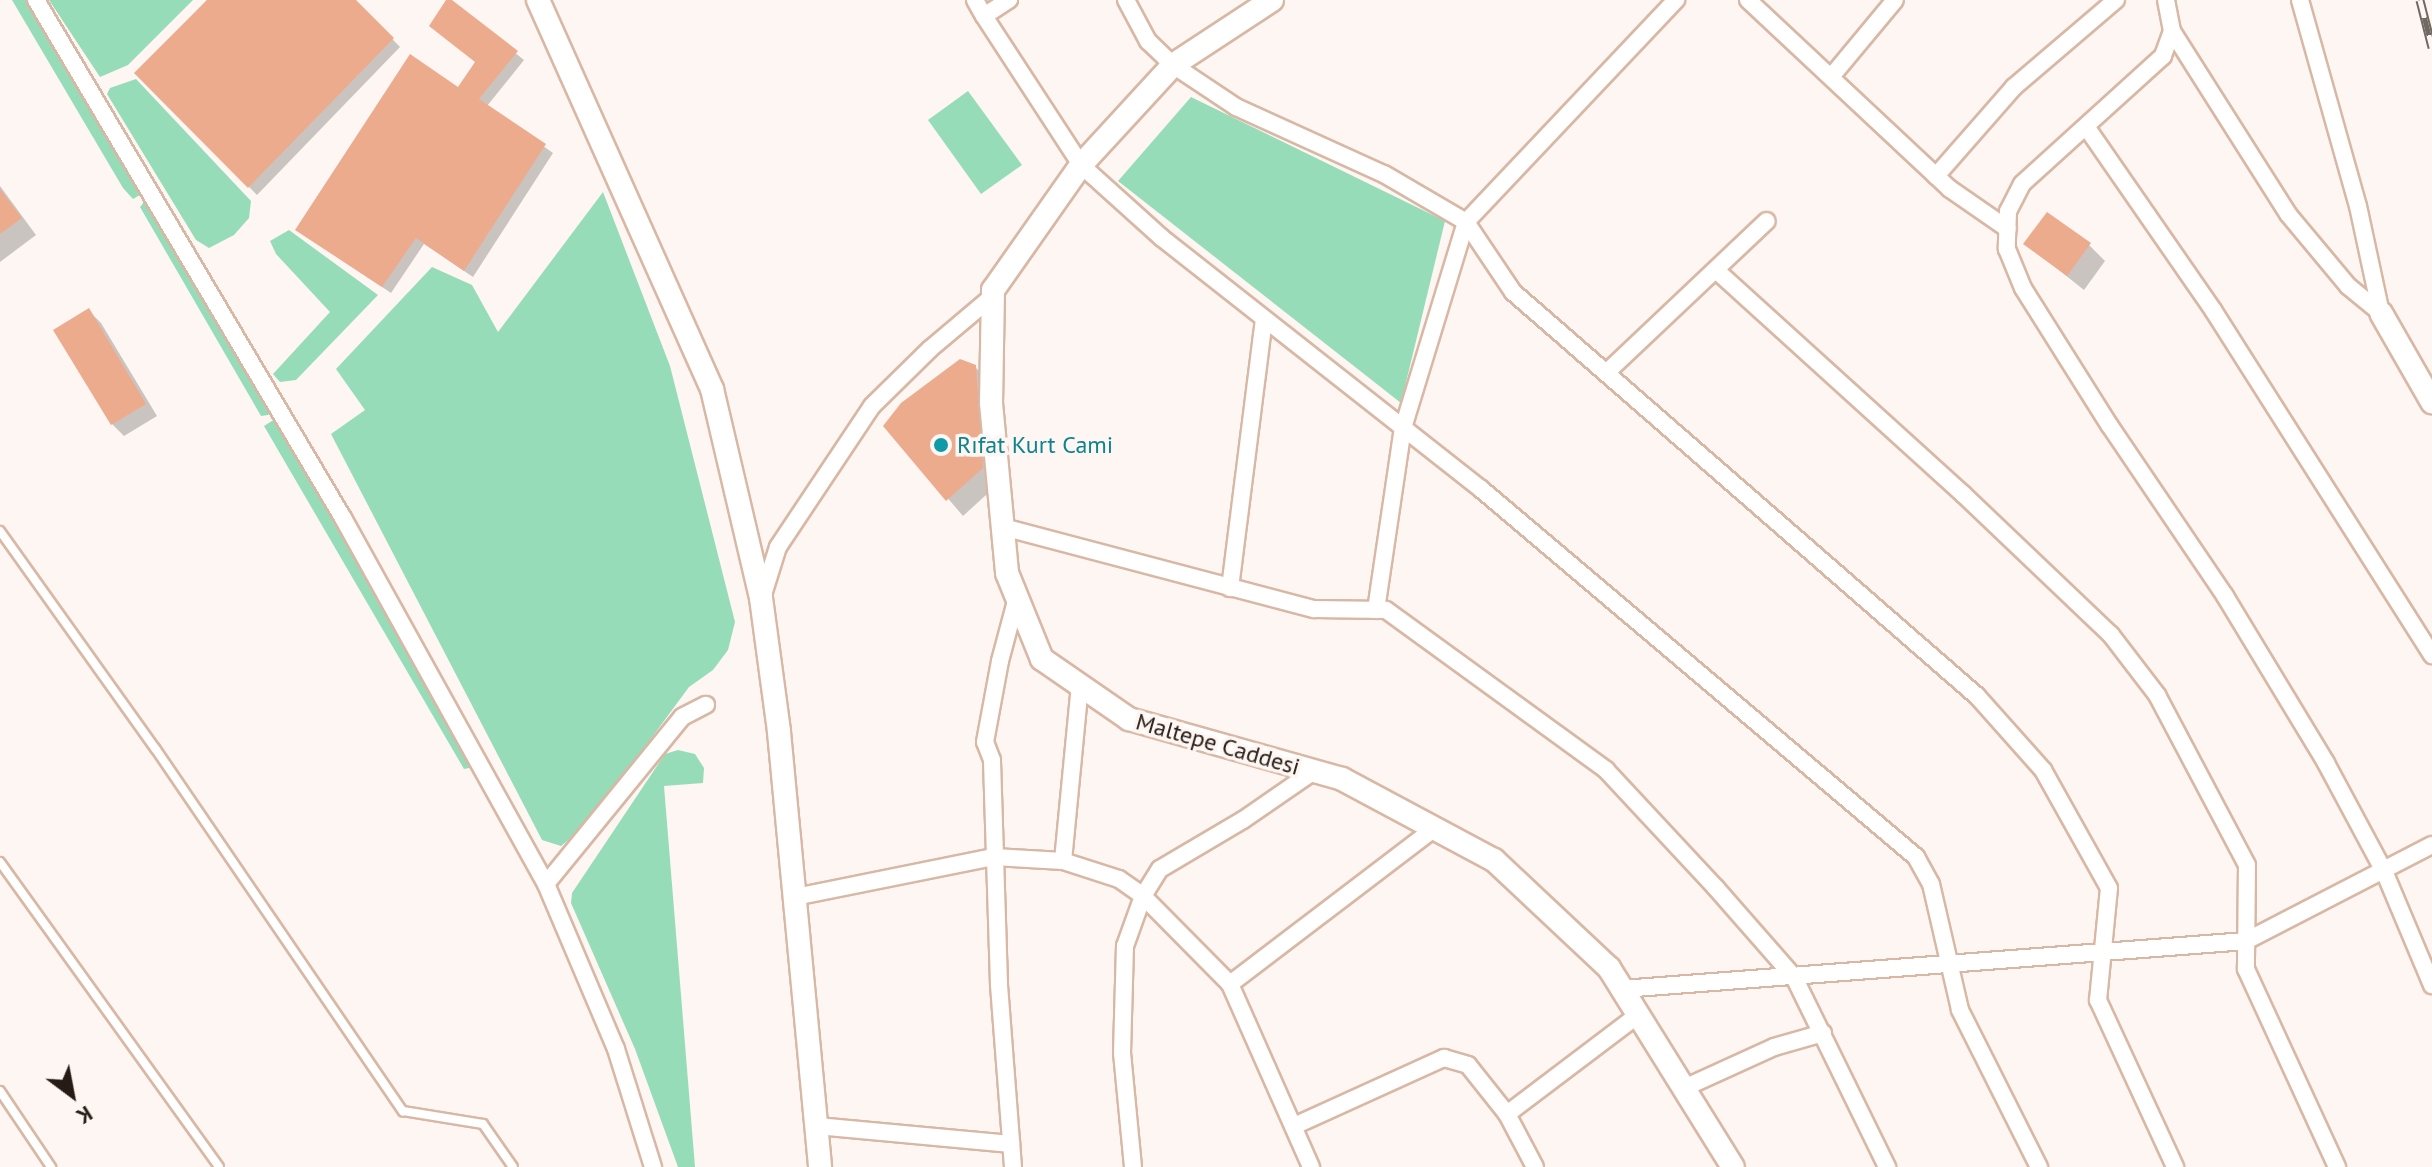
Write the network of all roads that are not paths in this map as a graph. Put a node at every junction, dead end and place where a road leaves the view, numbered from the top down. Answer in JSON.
{"nodes":[{"id":1,"x":36,"y":0,"type":"edge"},
{"id":2,"x":538,"y":0,"type":"edge"},
{"id":3,"x":975,"y":0,"type":"edge"},
{"id":4,"x":1009,"y":0,"type":"edge"},
{"id":5,"x":1126,"y":0,"type":"edge"},
{"id":6,"x":1272,"y":0,"type":"edge"},
{"id":7,"x":1676,"y":0,"type":"edge"},
{"id":8,"x":1748,"y":0,"type":"edge"},
{"id":9,"x":1895,"y":0,"type":"edge"},
{"id":10,"x":2116,"y":0,"type":"edge"},
{"id":11,"x":2166,"y":0,"type":"edge"},
{"id":12,"x":2300,"y":0,"type":"edge"},
{"id":13,"x":984,"y":16,"type":"junction"},
{"id":14,"x":2172,"y":31,"type":"junction"},
{"id":15,"x":1173,"y":65,"type":"junction"},
{"id":16,"x":1831,"y":77,"type":"junction"},
{"id":17,"x":2087,"y":128,"type":"junction"},
{"id":18,"x":1081,"y":165,"type":"junction"},
{"id":19,"x":1936,"y":176,"type":"junction"},
{"id":20,"x":1767,"y":221,"type":"dead end"},
{"id":21,"x":1466,"y":222,"type":"junction"},
{"id":22,"x":2008,"y":229,"type":"junction"},
{"id":23,"x":1717,"y":271,"type":"junction"},
{"id":24,"x":993,"y":296,"type":"junction"},
{"id":25,"x":2381,"y":313,"type":"junction"},
{"id":26,"x":1264,"y":319,"type":"junction"},
{"id":27,"x":1606,"y":373,"type":"junction"},
{"id":28,"x":2432,"y":402,"type":"edge"},
{"id":29,"x":1403,"y":428,"type":"junction"},
{"id":30,"x":1003,"y":527,"type":"junction"},
{"id":31,"x":0,"y":531,"type":"edge"},
{"id":32,"x":1230,"y":588,"type":"junction"},
{"id":33,"x":1017,"y":597,"type":"junction"},
{"id":34,"x":761,"y":598,"type":"junction"},
{"id":35,"x":1376,"y":610,"type":"junction"},
{"id":36,"x":2432,"y":655,"type":"edge"},
{"id":37,"x":1080,"y":685,"type":"junction"},
{"id":38,"x":706,"y":705,"type":"dead end"},
{"id":39,"x":1314,"y":771,"type":"junction"},
{"id":40,"x":1435,"y":828,"type":"junction"},
{"id":41,"x":2432,"y":845,"type":"edge"},
{"id":42,"x":994,"y":857,"type":"junction"},
{"id":43,"x":1063,"y":861,"type":"junction"},
{"id":44,"x":0,"y":862,"type":"edge"},
{"id":45,"x":2384,"y":871,"type":"junction"},
{"id":46,"x":546,"y":884,"type":"junction"},
{"id":47,"x":1143,"y":896,"type":"junction"},
{"id":48,"x":795,"y":897,"type":"junction"},
{"id":49,"x":2246,"y":941,"type":"junction"},
{"id":50,"x":2103,"y":954,"type":"junction"},
{"id":51,"x":1947,"y":963,"type":"junction"},
{"id":52,"x":1794,"y":977,"type":"junction"},
{"id":53,"x":1230,"y":984,"type":"junction"},
{"id":54,"x":2432,"y":985,"type":"edge"},
{"id":55,"x":1622,"y":989,"type":"junction"},
{"id":56,"x":1638,"y":1015,"type":"junction"},
{"id":57,"x":1823,"y":1033,"type":"junction"},
{"id":58,"x":1684,"y":1088,"type":"junction"},
{"id":59,"x":0,"y":1091,"type":"edge"},
{"id":60,"x":1507,"y":1114,"type":"junction"},
{"id":61,"x":817,"y":1126,"type":"junction"},
{"id":62,"x":1294,"y":1126,"type":"junction"},
{"id":63,"x":1011,"y":1144,"type":"junction"},
{"id":64,"x":1529,"y":1165,"type":"edge"},
{"id":65,"x":51,"y":1167,"type":"edge"},
{"id":66,"x":219,"y":1167,"type":"edge"},
{"id":67,"x":513,"y":1167,"type":"edge"},
{"id":68,"x":653,"y":1167,"type":"edge"},
{"id":69,"x":820,"y":1167,"type":"edge"},
{"id":70,"x":1013,"y":1167,"type":"edge"},
{"id":71,"x":1133,"y":1167,"type":"edge"},
{"id":72,"x":1311,"y":1167,"type":"edge"},
{"id":73,"x":1733,"y":1167,"type":"edge"},
{"id":74,"x":1887,"y":1167,"type":"edge"},
{"id":75,"x":2039,"y":1167,"type":"edge"},
{"id":76,"x":2175,"y":1167,"type":"edge"},
{"id":77,"x":2337,"y":1167,"type":"edge"}],
"edges":[{"from":1,"to":46,"type":"street"},
{"from":2,"to":34,"type":"street"},
{"from":3,"to":13,"type":"street"},
{"from":4,"to":13,"type":"street"},
{"from":5,"to":15,"type":"street"},
{"from":6,"to":15,"type":"street","name":"Maltepe Caddesi"},
{"from":7,"to":21,"type":"street"},
{"from":8,"to":16,"type":"street"},
{"from":9,"to":16,"type":"street"},
{"from":10,"to":19,"type":"street"},
{"from":11,"to":14,"type":"street"},
{"from":12,"to":25,"type":"street"},
{"from":13,"to":18,"type":"street"},
{"from":14,"to":17,"type":"street"},
{"from":14,"to":25,"type":"street"},
{"from":15,"to":18,"type":"street","name":"Maltepe Caddesi"},
{"from":15,"to":21,"type":"street"},
{"from":16,"to":19,"type":"street"},
{"from":17,"to":22,"type":"street"},
{"from":17,"to":36,"type":"street"},
{"from":18,"to":24,"type":"street","name":"Maltepe Caddesi"},
{"from":18,"to":26,"type":"street"},
{"from":19,"to":22,"type":"street"},
{"from":20,"to":23,"type":"street"},
{"from":21,"to":27,"type":"street"},
{"from":21,"to":29,"type":"street"},
{"from":22,"to":45,"type":"street"},
{"from":23,"to":27,"type":"street"},
{"from":23,"to":49,"type":"street"},
{"from":24,"to":30,"type":"street","name":"Maltepe Caddesi"},
{"from":24,"to":34,"type":"street"},
{"from":25,"to":28,"type":"street"},
{"from":26,"to":29,"type":"street"},
{"from":26,"to":32,"type":"street"},
{"from":27,"to":50,"type":"street"},
{"from":29,"to":35,"type":"street"},
{"from":29,"to":51,"type":"street"},
{"from":30,"to":32,"type":"street"},
{"from":30,"to":33,"type":"street","name":"Maltepe Caddesi"},
{"from":31,"to":67,"type":"lane"},
{"from":32,"to":35,"type":"street"},
{"from":33,"to":37,"type":"street","name":"Maltepe Caddesi"},
{"from":33,"to":42,"type":"street"},
{"from":34,"to":48,"type":"street"},
{"from":35,"to":52,"type":"street"},
{"from":37,"to":39,"type":"street","name":"Maltepe Caddesi"},
{"from":37,"to":43,"type":"street"},
{"from":38,"to":46,"type":"street"},
{"from":39,"to":40,"type":"street","name":"Maltepe Caddesi"},
{"from":39,"to":47,"type":"street"},
{"from":40,"to":53,"type":"street"},
{"from":40,"to":55,"type":"street","name":"Maltepe Caddesi"},
{"from":41,"to":45,"type":"street"},
{"from":42,"to":43,"type":"street"},
{"from":42,"to":48,"type":"street"},
{"from":42,"to":63,"type":"street"},
{"from":43,"to":47,"type":"street"},
{"from":44,"to":66,"type":"lane"},
{"from":45,"to":49,"type":"street"},
{"from":45,"to":54,"type":"street"},
{"from":46,"to":68,"type":"street"},
{"from":47,"to":53,"type":"street"},
{"from":47,"to":71,"type":"street"},
{"from":48,"to":61,"type":"street"},
{"from":49,"to":50,"type":"street"},
{"from":49,"to":77,"type":"street"},
{"from":50,"to":51,"type":"street"},
{"from":50,"to":76,"type":"street"},
{"from":51,"to":52,"type":"street"},
{"from":51,"to":75,"type":"street"},
{"from":52,"to":55,"type":"street"},
{"from":52,"to":57,"type":"street"},
{"from":53,"to":62,"type":"street"},
{"from":55,"to":56,"type":"street","name":"Maltepe Caddesi"},
{"from":56,"to":58,"type":"street","name":"Maltepe Caddesi"},
{"from":56,"to":60,"type":"street"},
{"from":57,"to":58,"type":"street"},
{"from":57,"to":74,"type":"street"},
{"from":58,"to":73,"type":"street","name":"Maltepe Caddesi"},
{"from":59,"to":65,"type":"lane"},
{"from":60,"to":62,"type":"street"},
{"from":60,"to":64,"type":"street"},
{"from":61,"to":63,"type":"street"},
{"from":61,"to":69,"type":"street"},
{"from":62,"to":72,"type":"street"},
{"from":63,"to":70,"type":"street"}]}
